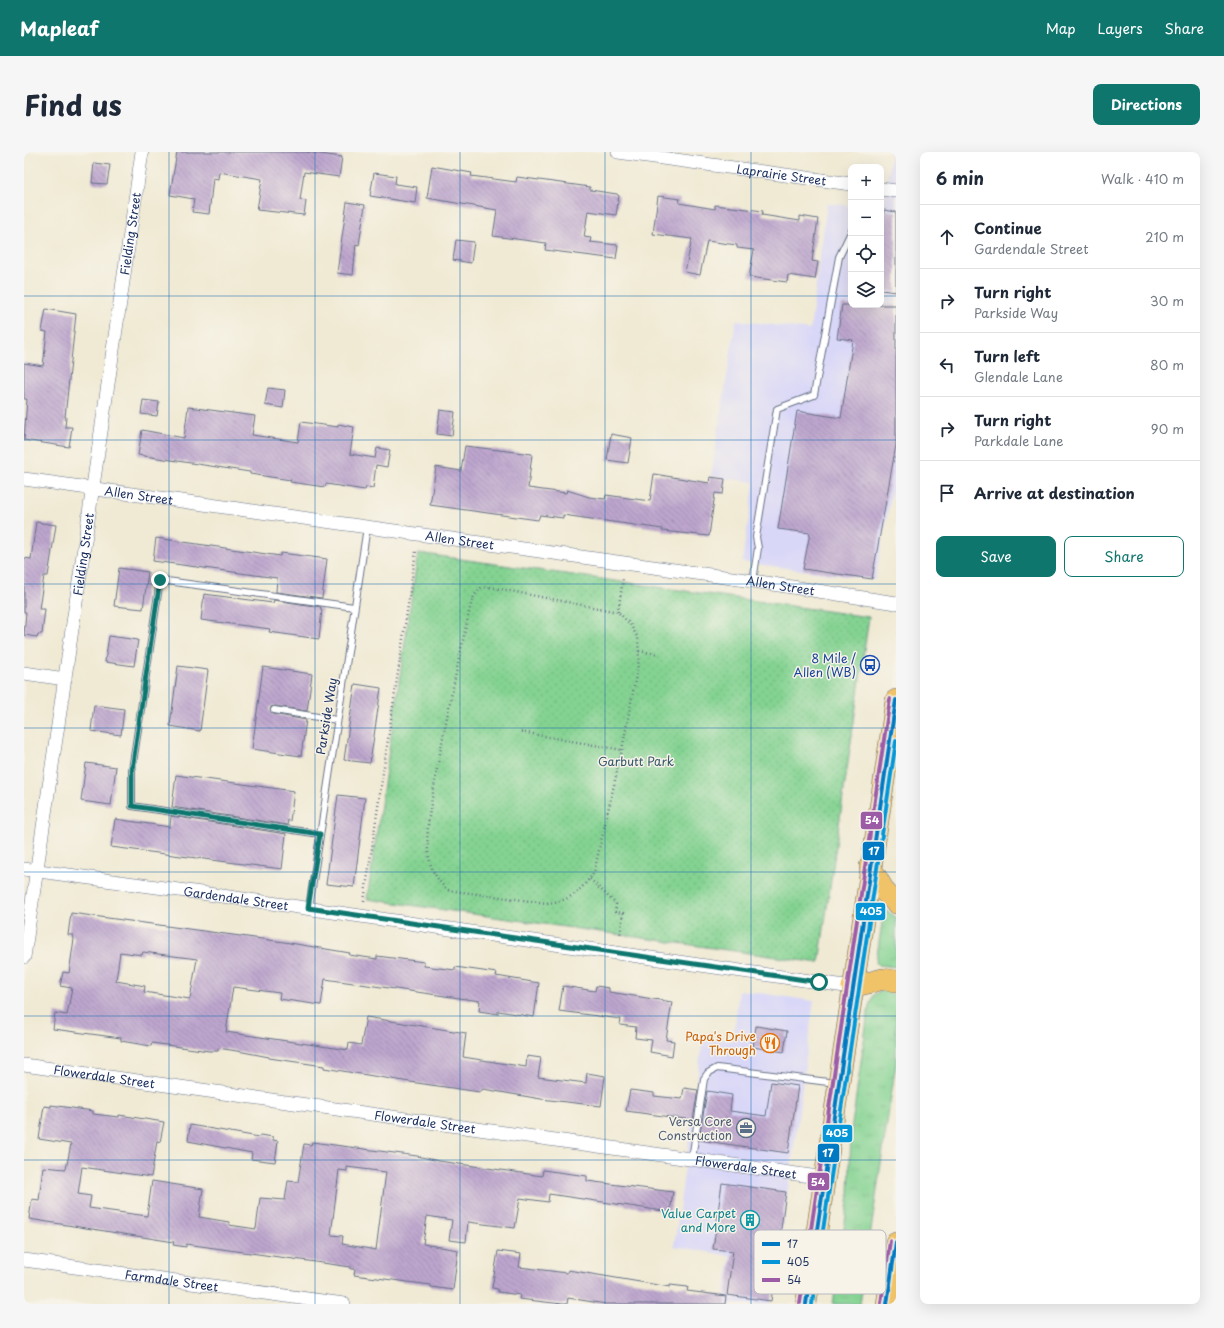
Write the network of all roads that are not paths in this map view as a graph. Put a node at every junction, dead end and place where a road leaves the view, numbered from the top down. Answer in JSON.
{"nodes":[{"id":1,"x":142,"y":152,"type":"edge"},
{"id":2,"x":618,"y":152,"type":"edge"},
{"id":3,"x":848,"y":184,"type":"edge"},
{"id":4,"x":884,"y":189,"type":"edge"},
{"id":5,"x":896,"y":191,"type":"edge"},
{"id":6,"x":849,"y":236,"type":"edge"},
{"id":7,"x":24,"y":479,"type":"edge"},
{"id":8,"x":93,"y":489,"type":"junction"},
{"id":9,"x":367,"y":527,"type":"junction"},
{"id":10,"x":753,"y":580,"type":"junction"},
{"id":11,"x":896,"y":603,"type":"edge"},
{"id":12,"x":354,"y":607,"type":"junction"},
{"id":13,"x":24,"y":673,"type":"edge"},
{"id":14,"x":65,"y":679,"type":"junction"},
{"id":15,"x":896,"y":700,"type":"edge"},
{"id":16,"x":274,"y":710,"type":"dead end"},
{"id":17,"x":337,"y":720,"type":"junction"},
{"id":18,"x":320,"y":834,"type":"junction"},
{"id":19,"x":870,"y":866,"type":"junction"},
{"id":20,"x":30,"y":870,"type":"edge"},
{"id":21,"x":896,"y":903,"type":"edge"},
{"id":22,"x":308,"y":908,"type":"junction"},
{"id":23,"x":24,"y":956,"type":"edge"},
{"id":24,"x":896,"y":981,"type":"edge"},
{"id":25,"x":852,"y":987,"type":"junction"},
{"id":26,"x":24,"y":1065,"type":"edge"},
{"id":27,"x":839,"y":1083,"type":"junction"},
{"id":28,"x":692,"y":1159,"type":"junction"},
{"id":29,"x":825,"y":1178,"type":"junction"},
{"id":30,"x":817,"y":1230,"type":"edge"},
{"id":31,"x":896,"y":1242,"type":"edge"},
{"id":32,"x":24,"y":1260,"type":"edge"},
{"id":33,"x":808,"y":1294,"type":"edge"},
{"id":34,"x":344,"y":1304,"type":"edge"},
{"id":35,"x":806,"y":1304,"type":"edge"},
{"id":36,"x":887,"y":1304,"type":"edge"}],
"edges":[{"from":1,"to":8,"type":"street","name":"Fielding Street"},
{"from":2,"to":3,"type":"street","name":"Laprairie Street"},
{"from":4,"to":5,"type":"street"},
{"from":6,"to":10,"type":"lane"},
{"from":7,"to":8,"type":"street","name":"Allen Street"},
{"from":8,"to":9,"type":"street","name":"Allen Street"},
{"from":8,"to":14,"type":"street","name":"Fielding Street"},
{"from":9,"to":10,"type":"street","name":"Allen Street"},
{"from":9,"to":12,"type":"lane","name":"Parkside Way"},
{"from":10,"to":11,"type":"street","name":"Allen Street"},
{"from":12,"to":17,"type":"lane","name":"Parkside Way"},
{"from":12,"to":18,"type":"lane"},
{"from":13,"to":14,"type":"street"},
{"from":14,"to":20,"type":"street","name":"Fielding Street"},
{"from":15,"to":19,"type":"highway"},
{"from":16,"to":17,"type":"lane"},
{"from":17,"to":18,"type":"lane","name":"Parkside Way"},
{"from":18,"to":22,"type":"lane","name":"Parkside Way"},
{"from":19,"to":21,"type":"highway"},
{"from":19,"to":25,"type":"highway"},
{"from":20,"to":22,"type":"street","name":"Gardendale Street"},
{"from":20,"to":23,"type":"street","name":"Fielding Street"},
{"from":22,"to":25,"type":"street","name":"Gardendale Street"},
{"from":24,"to":25,"type":"highway"},
{"from":25,"to":27,"type":"highway"},
{"from":26,"to":28,"type":"street","name":"Flowerdale Street"},
{"from":27,"to":28,"type":"lane"},
{"from":27,"to":29,"type":"highway"},
{"from":28,"to":29,"type":"street","name":"Flowerdale Street"},
{"from":29,"to":30,"type":"highway"},
{"from":31,"to":36,"type":"highway"},
{"from":32,"to":34,"type":"street","name":"Farmdale Street"},
{"from":33,"to":35,"type":"highway"}]}
